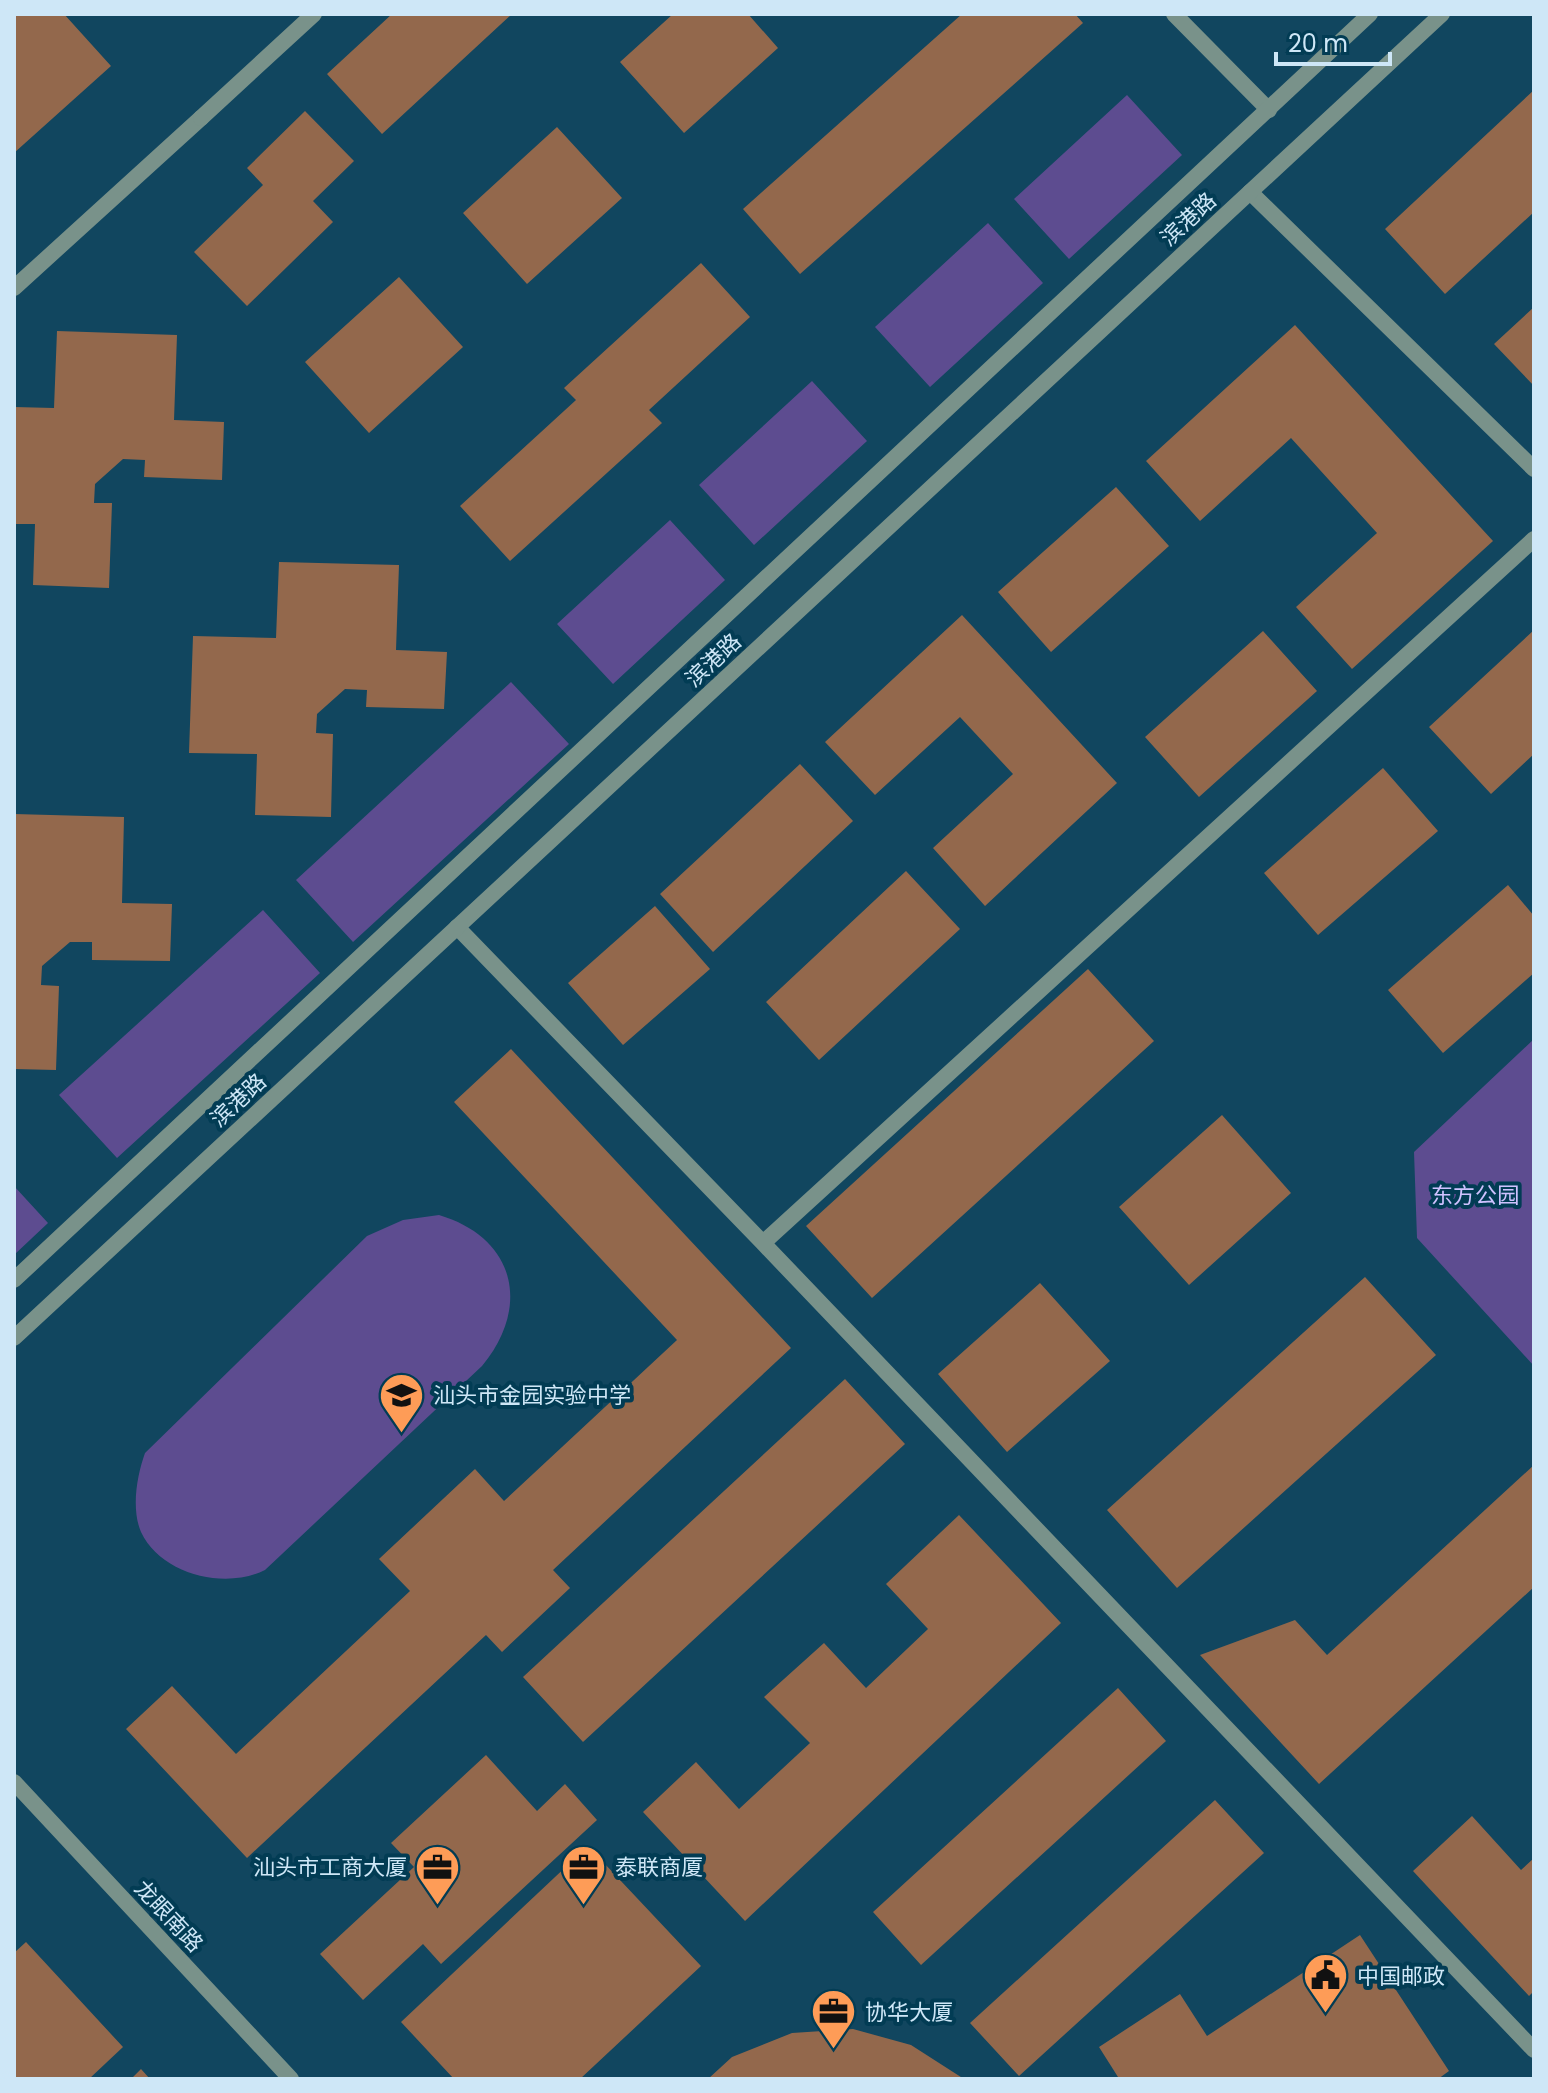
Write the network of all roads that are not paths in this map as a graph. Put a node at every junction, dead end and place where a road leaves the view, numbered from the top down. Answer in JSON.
{"nodes":[{"id":1,"x":314,"y":14,"type":"edge"},
{"id":2,"x":1174,"y":14,"type":"edge"},
{"id":3,"x":1370,"y":14,"type":"edge"},
{"id":4,"x":1442,"y":14,"type":"edge"},
{"id":5,"x":1269,"y":110,"type":"junction"},
{"id":6,"x":1250,"y":192,"type":"junction"},
{"id":7,"x":14,"y":288,"type":"edge"},
{"id":8,"x":1534,"y":469,"type":"edge"},
{"id":9,"x":1534,"y":539,"type":"edge"},
{"id":10,"x":457,"y":927,"type":"junction"},
{"id":11,"x":763,"y":1243,"type":"junction"},
{"id":12,"x":14,"y":1280,"type":"edge"},
{"id":13,"x":14,"y":1338,"type":"edge"},
{"id":14,"x":14,"y":1782,"type":"edge"},
{"id":15,"x":1534,"y":2050,"type":"edge"},
{"id":16,"x":291,"y":2079,"type":"edge"}],
"edges":[{"from":1,"to":7,"type":"street"},
{"from":2,"to":5,"type":"street"},
{"from":3,"to":5,"type":"street","name":"滨港路"},
{"from":4,"to":6,"type":"street","name":"滨港路"},
{"from":5,"to":12,"type":"street","name":"滨港路"},
{"from":6,"to":8,"type":"street"},
{"from":6,"to":10,"type":"street","name":"滨港路"},
{"from":9,"to":11,"type":"street"},
{"from":10,"to":11,"type":"street"},
{"from":10,"to":13,"type":"street","name":"滨港路"},
{"from":11,"to":15,"type":"street"},
{"from":14,"to":16,"type":"street","name":"龙眼南路"}]}
